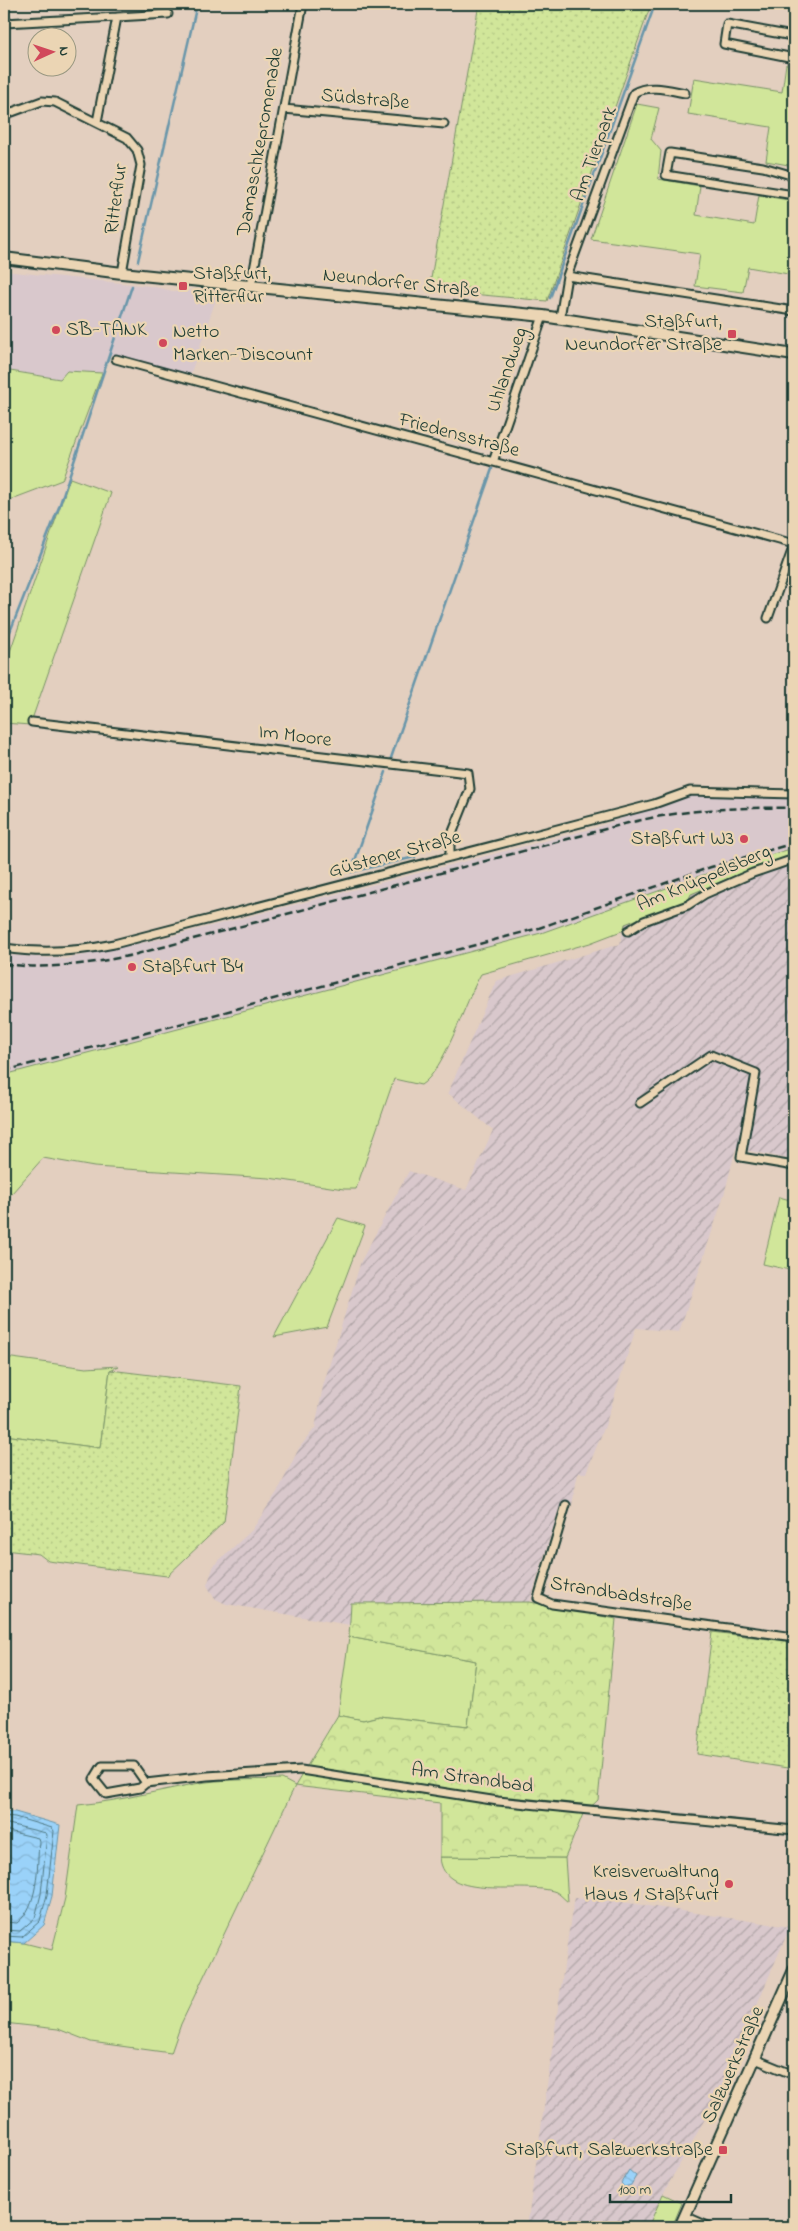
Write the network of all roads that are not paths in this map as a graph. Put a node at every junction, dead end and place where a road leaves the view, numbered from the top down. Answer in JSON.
{"nodes":[{"id":1,"x":303,"y":4,"type":"edge"},
{"id":2,"x":168,"y":14,"type":"dead end"},
{"id":3,"x":117,"y":17,"type":"junction"},
{"id":4,"x":4,"y":23,"type":"edge"},
{"id":5,"x":794,"y":38,"type":"edge"},
{"id":6,"x":794,"y":58,"type":"edge"},
{"id":7,"x":685,"y":93,"type":"dead end"},
{"id":8,"x":284,"y":109,"type":"junction"},
{"id":9,"x":4,"y":115,"type":"edge"},
{"id":10,"x":97,"y":122,"type":"junction"},
{"id":11,"x":444,"y":124,"type":"dead end"},
{"id":12,"x":794,"y":176,"type":"edge"},
{"id":13,"x":794,"y":195,"type":"edge"},
{"id":14,"x":4,"y":258,"type":"edge"},
{"id":15,"x":122,"y":273,"type":"junction"},
{"id":16,"x":567,"y":276,"type":"junction"},
{"id":17,"x":251,"y":286,"type":"junction"},
{"id":18,"x":794,"y":311,"type":"edge"},
{"id":19,"x":543,"y":316,"type":"junction"},
{"id":20,"x":560,"y":318,"type":"junction"},
{"id":21,"x":794,"y":355,"type":"edge"},
{"id":22,"x":116,"y":359,"type":"dead end"},
{"id":23,"x":493,"y":462,"type":"junction"},
{"id":24,"x":794,"y":544,"type":"edge"},
{"id":25,"x":791,"y":564,"type":"edge"},
{"id":26,"x":768,"y":618,"type":"dead end"},
{"id":27,"x":32,"y":722,"type":"dead end"},
{"id":28,"x":794,"y":794,"type":"edge"},
{"id":29,"x":450,"y":857,"type":"junction"},
{"id":30,"x":794,"y":859,"type":"edge"},
{"id":31,"x":628,"y":931,"type":"dead end"},
{"id":32,"x":4,"y":948,"type":"edge"},
{"id":33,"x":640,"y":1103,"type":"dead end"},
{"id":34,"x":794,"y":1166,"type":"edge"},
{"id":35,"x":566,"y":1505,"type":"dead end"},
{"id":36,"x":794,"y":1636,"type":"edge"},
{"id":37,"x":146,"y":1782,"type":"junction"},
{"id":38,"x":794,"y":1830,"type":"edge"},
{"id":39,"x":794,"y":1970,"type":"edge"},
{"id":40,"x":755,"y":2059,"type":"junction"},
{"id":41,"x":794,"y":2075,"type":"edge"},
{"id":42,"x":685,"y":2216,"type":"junction"},
{"id":43,"x":680,"y":2227,"type":"edge"},
{"id":44,"x":710,"y":2227,"type":"edge"}],
"edges":[{"from":1,"to":8,"type":"street","name":"Damaschkepromenade"},
{"from":2,"to":3,"type":"street"},
{"from":3,"to":4,"type":"street"},
{"from":3,"to":10,"type":"street"},
{"from":5,"to":6,"type":"street"},
{"from":7,"to":16,"type":"street","name":"Am Tierpark"},
{"from":8,"to":11,"type":"street","name":"Südstraße"},
{"from":8,"to":17,"type":"street","name":"Damaschkepromenade"},
{"from":9,"to":10,"type":"street","name":"Ritterflur"},
{"from":10,"to":15,"type":"street","name":"Ritterflur"},
{"from":12,"to":13,"type":"street"},
{"from":14,"to":15,"type":"main road","name":"Neundorfer Straße"},
{"from":15,"to":17,"type":"main road","name":"Neundorfer Straße"},
{"from":16,"to":18,"type":"street"},
{"from":16,"to":20,"type":"street","name":"Am Tierpark"},
{"from":17,"to":19,"type":"main road","name":"Neundorfer Straße"},
{"from":19,"to":20,"type":"main road","name":"Neundorfer Straße"},
{"from":19,"to":23,"type":"street","name":"Uhlandweg"},
{"from":20,"to":21,"type":"main road","name":"Neundorfer Straße"},
{"from":22,"to":23,"type":"street","name":"Friedensstraße"},
{"from":23,"to":24,"type":"street","name":"Friedensstraße"},
{"from":24,"to":25,"type":"street"},
{"from":25,"to":26,"type":"street"},
{"from":27,"to":29,"type":"street","name":"Im Moore"},
{"from":28,"to":29,"type":"street","name":"Güstener Straße"},
{"from":29,"to":32,"type":"street","name":"Güstener Straße"},
{"from":30,"to":31,"type":"street","name":"Am Knüppelsberg"},
{"from":33,"to":34,"type":"street"},
{"from":35,"to":36,"type":"street","name":"Strandbadstraße"},
{"from":37,"to":37,"type":"street","name":"Am Strandbad"},
{"from":37,"to":38,"type":"street","name":"Am Strandbad"},
{"from":39,"to":40,"type":"main road","name":"Salzwerkstraße"},
{"from":40,"to":41,"type":"street"},
{"from":40,"to":42,"type":"main road","name":"Salzwerkstraße"},
{"from":42,"to":43,"type":"main road","name":"Salzwerkstraße"},
{"from":42,"to":44,"type":"street"}]}
